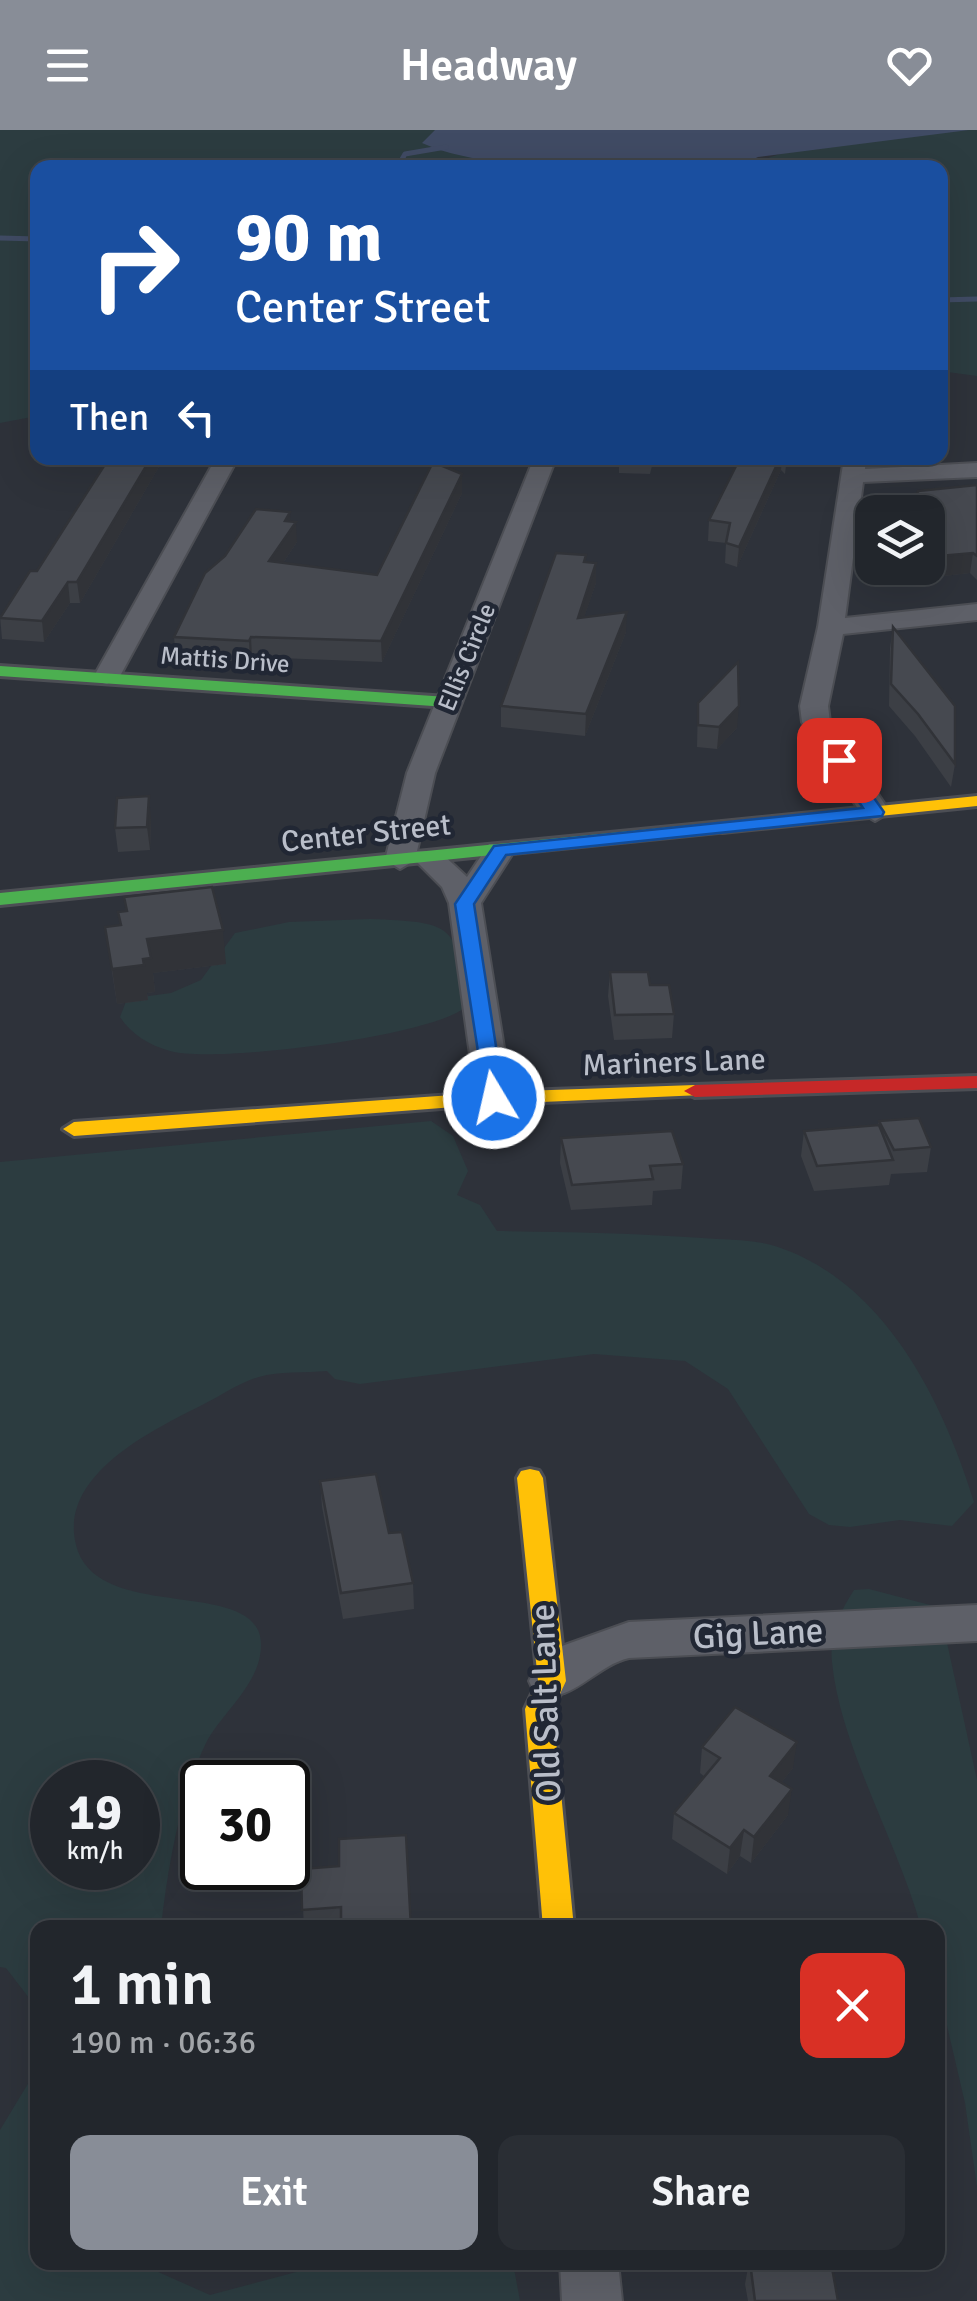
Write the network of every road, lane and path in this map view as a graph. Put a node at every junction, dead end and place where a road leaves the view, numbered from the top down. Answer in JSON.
{"nodes":[{"id":1,"x":222,"y":465,"type":"edge"},
{"id":2,"x":542,"y":465,"type":"edge"},
{"id":3,"x":854,"y":467,"type":"edge"},
{"id":4,"x":977,"y":470,"type":"edge"},
{"id":5,"x":977,"y":612,"type":"edge"},
{"id":6,"x":831,"y":626,"type":"junction"},
{"id":7,"x":0,"y":672,"type":"edge"},
{"id":8,"x":107,"y":676,"type":"junction"},
{"id":9,"x":446,"y":702,"type":"junction"},
{"id":10,"x":977,"y":802,"type":"edge"},
{"id":11,"x":875,"y":812,"type":"junction"},
{"id":12,"x":500,"y":850,"type":"junction"},
{"id":13,"x":414,"y":858,"type":"junction"},
{"id":14,"x":0,"y":898,"type":"edge"},
{"id":15,"x":465,"y":904,"type":"junction"},
{"id":16,"x":977,"y":1082,"type":"edge"},
{"id":17,"x":494,"y":1098,"type":"junction"},
{"id":18,"x":74,"y":1130,"type":"dead end"},
{"id":19,"x":530,"y":1478,"type":"dead end"},
{"id":20,"x":977,"y":1623,"type":"edge"},
{"id":21,"x":552,"y":1680,"type":"junction"},
{"id":22,"x":558,"y":1920,"type":"edge"},
{"id":23,"x":590,"y":2270,"type":"edge"},
{"id":24,"x":592,"y":2301,"type":"edge"}],
"edges":[{"from":1,"to":8,"type":"street"},
{"from":2,"to":9,"type":"street","name":"Ellis Circle"},
{"from":3,"to":4,"type":"street"},
{"from":3,"to":6,"type":"street"},
{"from":5,"to":6,"type":"street"},
{"from":6,"to":11,"type":"street"},
{"from":7,"to":8,"type":"street","name":"Mattis Drive"},
{"from":8,"to":9,"type":"street","name":"Mattis Drive"},
{"from":9,"to":13,"type":"street","name":"Ellis Circle"},
{"from":10,"to":11,"type":"street","name":"Center Street"},
{"from":11,"to":12,"type":"street","name":"Center Street"},
{"from":12,"to":13,"type":"street","name":"Center Street"},
{"from":12,"to":15,"type":"street"},
{"from":13,"to":14,"type":"street","name":"Center Street"},
{"from":13,"to":15,"type":"street"},
{"from":15,"to":17,"type":"street"},
{"from":16,"to":17,"type":"street","name":"Mariners Lane"},
{"from":17,"to":18,"type":"street","name":"Mariners Lane"},
{"from":19,"to":21,"type":"street","name":"Old Salt Lane"},
{"from":20,"to":21,"type":"street","name":"Gig Lane"},
{"from":21,"to":22,"type":"street","name":"Old Salt Lane"},
{"from":23,"to":24,"type":"street"}]}
